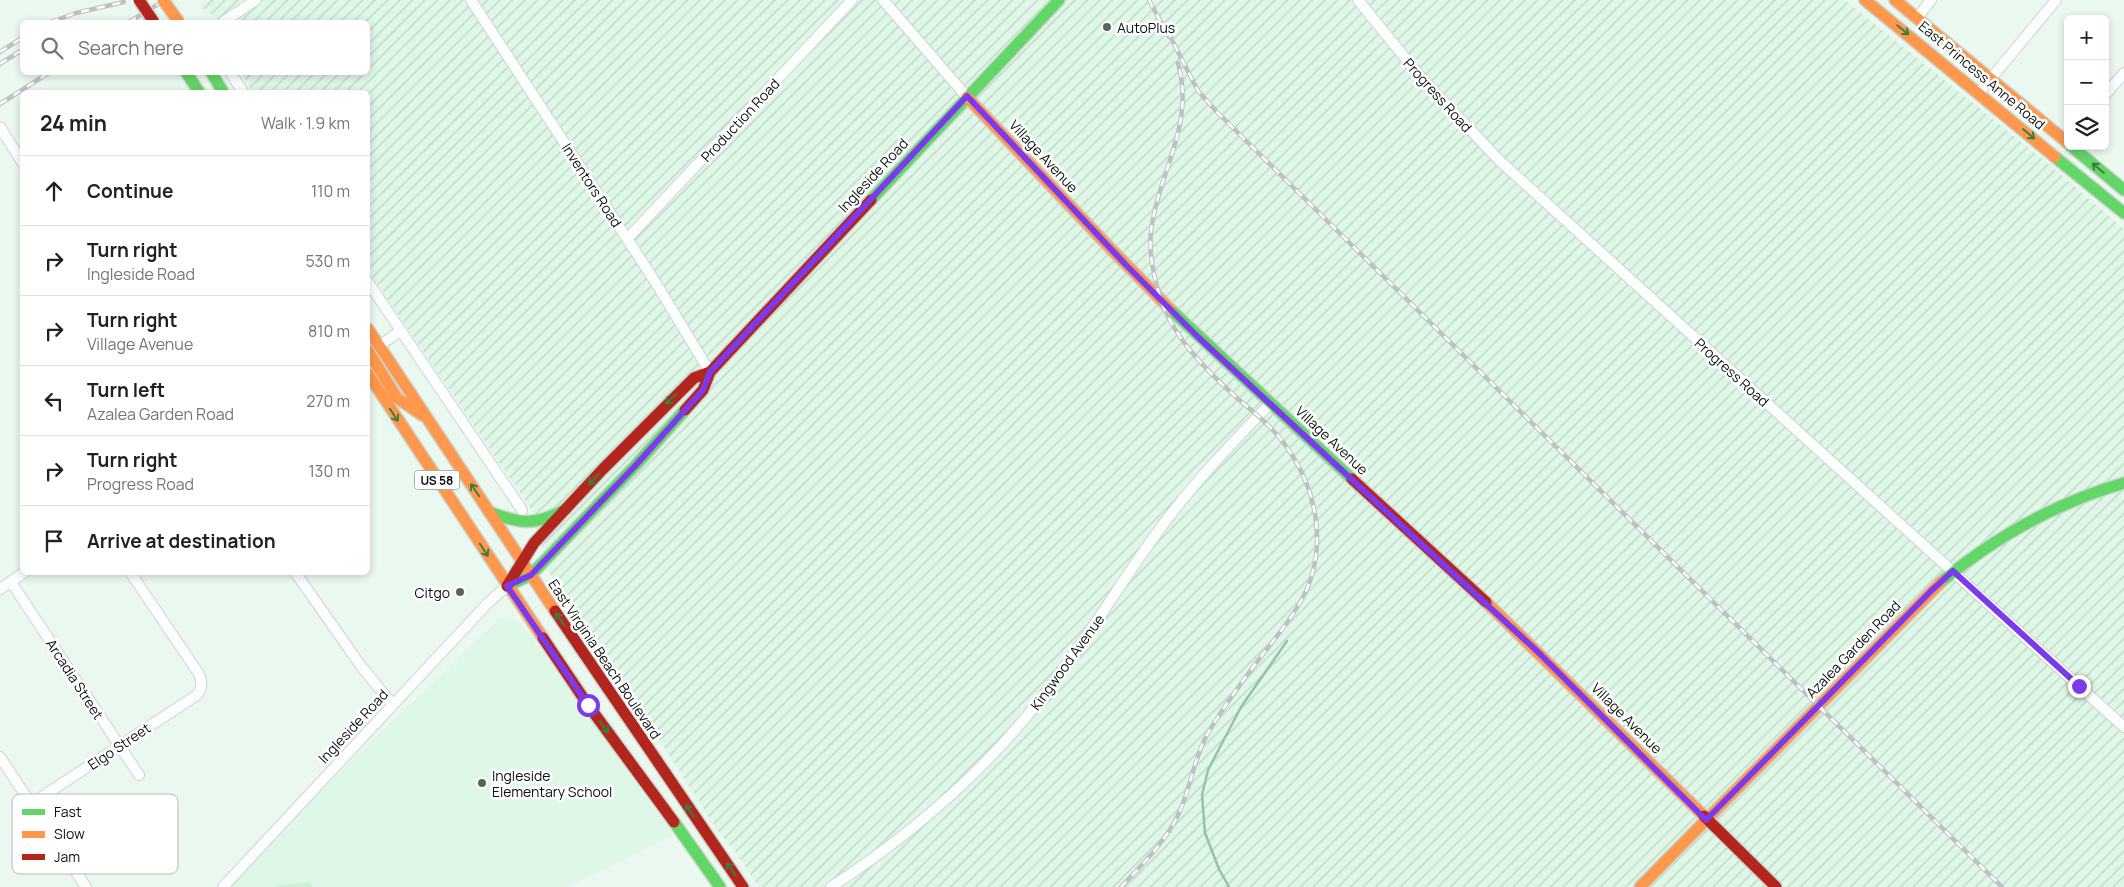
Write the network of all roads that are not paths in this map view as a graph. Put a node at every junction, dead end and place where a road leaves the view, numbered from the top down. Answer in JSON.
{"nodes":[{"id":1,"x":139,"y":0,"type":"edge"},
{"id":2,"x":163,"y":0,"type":"edge"},
{"id":3,"x":256,"y":0,"type":"edge"},
{"id":4,"x":472,"y":0,"type":"edge"},
{"id":5,"x":852,"y":0,"type":"edge"},
{"id":6,"x":883,"y":0,"type":"edge"},
{"id":7,"x":1059,"y":0,"type":"edge"},
{"id":8,"x":1358,"y":0,"type":"edge"},
{"id":9,"x":1865,"y":0,"type":"edge"},
{"id":10,"x":1895,"y":0,"type":"edge"},
{"id":11,"x":1932,"y":0,"type":"edge"},
{"id":12,"x":2056,"y":0,"type":"edge"},
{"id":13,"x":1916,"y":18,"type":"junction"},
{"id":14,"x":153,"y":20,"type":"edge"},
{"id":15,"x":178,"y":20,"type":"edge"},
{"id":16,"x":225,"y":20,"type":"edge"},
{"id":17,"x":2124,"y":73,"type":"edge"},
{"id":18,"x":188,"y":75,"type":"edge"},
{"id":19,"x":212,"y":75,"type":"edge"},
{"id":20,"x":232,"y":75,"type":"edge"},
{"id":21,"x":1991,"y":79,"type":"junction"},
{"id":22,"x":198,"y":90,"type":"edge"},
{"id":23,"x":221,"y":90,"type":"edge"},
{"id":24,"x":242,"y":90,"type":"edge"},
{"id":25,"x":2109,"y":90,"type":"edge"},
{"id":26,"x":1979,"y":93,"type":"junction"},
{"id":27,"x":967,"y":96,"type":"junction"},
{"id":28,"x":0,"y":127,"type":"edge"},
{"id":29,"x":2064,"y":140,"type":"edge"},
{"id":30,"x":2076,"y":150,"type":"edge"},
{"id":31,"x":20,"y":159,"type":"edge"},
{"id":32,"x":2124,"y":190,"type":"edge"},
{"id":33,"x":2124,"y":213,"type":"edge"},
{"id":34,"x":627,"y":239,"type":"junction"},
{"id":35,"x":370,"y":285,"type":"edge"},
{"id":36,"x":370,"y":331,"type":"edge"},
{"id":37,"x":400,"y":331,"type":"junction"},
{"id":38,"x":379,"y":346,"type":"junction"},
{"id":39,"x":370,"y":354,"type":"edge"},
{"id":40,"x":710,"y":372,"type":"junction"},
{"id":41,"x":370,"y":377,"type":"edge"},
{"id":42,"x":1270,"y":404,"type":"junction"},
{"id":43,"x":426,"y":417,"type":"junction"},
{"id":44,"x":2124,"y":484,"type":"edge"},
{"id":45,"x":566,"y":509,"type":"junction"},
{"id":46,"x":522,"y":510,"type":"dead end"},
{"id":47,"x":489,"y":512,"type":"junction"},
{"id":48,"x":521,"y":560,"type":"junction"},
{"id":49,"x":1953,"y":571,"type":"junction"},
{"id":50,"x":21,"y":575,"type":"edge"},
{"id":51,"x":132,"y":575,"type":"edge"},
{"id":52,"x":297,"y":575,"type":"edge"},
{"id":53,"x":531,"y":575,"type":"junction"},
{"id":54,"x":11,"y":582,"type":"junction"},
{"id":55,"x":507,"y":586,"type":"junction"},
{"id":56,"x":0,"y":589,"type":"edge"},
{"id":57,"x":393,"y":705,"type":"junction"},
{"id":58,"x":2124,"y":727,"type":"edge"},
{"id":59,"x":120,"y":746,"type":"junction"},
{"id":60,"x":0,"y":757,"type":"edge"},
{"id":61,"x":139,"y":775,"type":"dead end"},
{"id":62,"x":24,"y":794,"type":"edge"},
{"id":63,"x":46,"y":794,"type":"edge"},
{"id":64,"x":1706,"y":820,"type":"junction"},
{"id":65,"x":77,"y":874,"type":"edge"},
{"id":66,"x":86,"y":887,"type":"edge"},
{"id":67,"x":223,"y":887,"type":"edge"},
{"id":68,"x":720,"y":887,"type":"edge"},
{"id":69,"x":743,"y":887,"type":"edge"},
{"id":70,"x":831,"y":887,"type":"edge"},
{"id":71,"x":1640,"y":887,"type":"edge"},
{"id":72,"x":1776,"y":887,"type":"edge"}],
"edges":[{"from":1,"to":14,"type":"main road","bridge":true},
{"from":2,"to":15,"type":"main road","bridge":true},
{"from":3,"to":16,"type":"street"},
{"from":4,"to":34,"type":"street","name":"Inventors Road"},
{"from":5,"to":34,"type":"street","name":"Production Road"},
{"from":6,"to":27,"type":"street","name":"Village Avenue"},
{"from":7,"to":27,"type":"main road","name":"Ingleside Road"},
{"from":8,"to":49,"type":"street","name":"Progress Road"},
{"from":9,"to":26,"type":"main road","name":"East Princess Anne Road","one_way":true},
{"from":10,"to":13,"type":"main road","name":"East Princess Anne Road"},
{"from":11,"to":13,"type":"street"},
{"from":12,"to":21,"type":"street"},
{"from":13,"to":21,"type":"main road","name":"East Princess Anne Road"},
{"from":17,"to":25,"type":"street"},
{"from":18,"to":22,"type":"main road"},
{"from":19,"to":23,"type":"main road"},
{"from":20,"to":24,"type":"street"},
{"from":21,"to":26,"type":"street"},
{"from":21,"to":29,"type":"main road","name":"East Princess Anne Road"},
{"from":26,"to":33,"type":"main road","name":"East Princess Anne Road","one_way":true},
{"from":27,"to":40,"type":"main road","name":"Ingleside Road"},
{"from":27,"to":42,"type":"main road","name":"Village Avenue"},
{"from":28,"to":31,"type":"street"},
{"from":32,"to":30,"type":"main road","name":"East Princess Anne Road","one_way":true},
{"from":34,"to":40,"type":"street","name":"Inventors Road"},
{"from":35,"to":37,"type":"street"},
{"from":36,"to":38,"type":"main road","name":"East Virginia Beach Boulevard","number":"US 58"},
{"from":37,"to":38,"type":"street"},
{"from":37,"to":46,"type":"street"},
{"from":38,"to":43,"type":"main road","name":"East Virginia Beach Boulevard","number":"US 58"},
{"from":39,"to":43,"type":"main road"},
{"from":40,"to":45,"type":"main road","name":"Ingleside Road","one_way":true},
{"from":40,"to":53,"type":"main road","name":"Ingleside Road"},
{"from":41,"to":55,"type":"main road","number":"US 58","one_way":true},
{"from":42,"to":64,"type":"main road","name":"Village Avenue"},
{"from":42,"to":70,"type":"street","name":"Kingwood Avenue"},
{"from":47,"to":43,"type":"main road","name":"East Virginia Beach Boulevard","number":"US 58","one_way":true},
{"from":44,"to":49,"type":"main road","name":"Azalea Garden Road"},
{"from":45,"to":47,"type":"main road"},
{"from":45,"to":48,"type":"main road","name":"Ingleside Road"},
{"from":47,"to":48,"type":"main road","name":"East Virginia Beach Boulevard","number":"US 58"},
{"from":48,"to":53,"type":"main road","name":"East Virginia Beach Boulevard","number":"US 58"},
{"from":48,"to":55,"type":"main road","name":"Ingleside Road"},
{"from":49,"to":58,"type":"street","name":"Progress Road"},
{"from":49,"to":64,"type":"main road","name":"Azalea Garden Road"},
{"from":50,"to":54,"type":"street"},
{"from":51,"to":59,"type":"street","name":"Elgo Street"},
{"from":52,"to":57,"type":"street"},
{"from":53,"to":55,"type":"main road","name":"Ingleside Road"},
{"from":69,"to":53,"type":"main road","name":"East Virginia Beach Boulevard","number":"US 58","one_way":true},
{"from":54,"to":56,"type":"street"},
{"from":54,"to":59,"type":"street","name":"Arcadia Street"},
{"from":55,"to":57,"type":"street","name":"Ingleside Road"},
{"from":55,"to":68,"type":"main road","number":"US 58","one_way":true},
{"from":57,"to":67,"type":"street","name":"Ingleside Road"},
{"from":59,"to":61,"type":"street","name":"Arcadia Street"},
{"from":59,"to":63,"type":"street","name":"Elgo Street"},
{"from":60,"to":62,"type":"street"},
{"from":64,"to":71,"type":"main road","name":"Azalea Garden Road"},
{"from":64,"to":72,"type":"main road","name":"Village Avenue"},
{"from":65,"to":66,"type":"street"}]}
